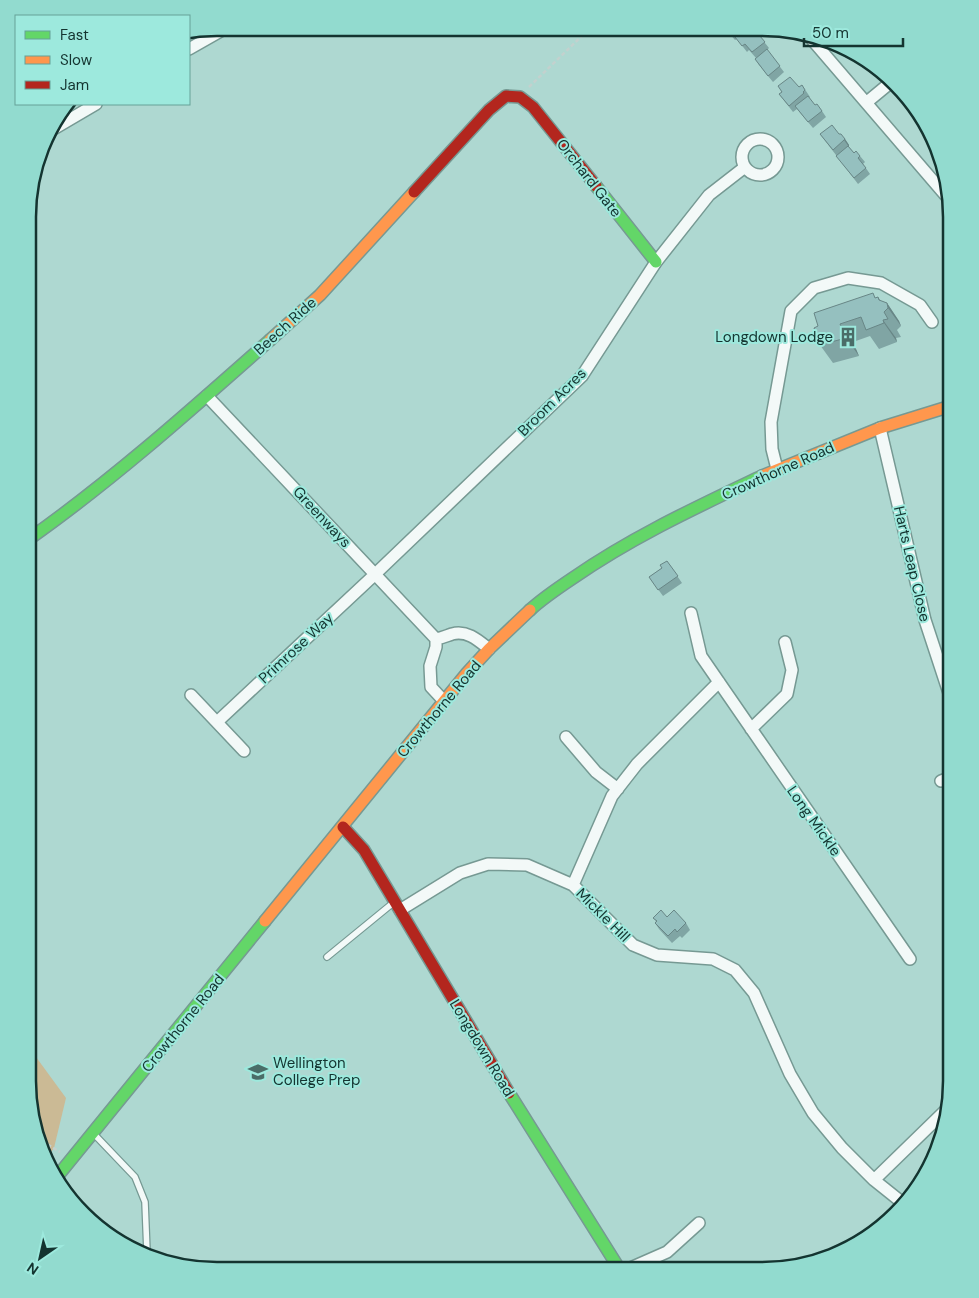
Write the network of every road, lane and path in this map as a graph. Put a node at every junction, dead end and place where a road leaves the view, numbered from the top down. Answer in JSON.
{"nodes":[{"id":1,"x":582,"y":36,"type":"edge"},
{"id":2,"x":211,"y":37,"type":"edge"},
{"id":3,"x":817,"y":45,"type":"edge"},
{"id":4,"x":190,"y":48,"type":"edge"},
{"id":5,"x":887,"y":86,"type":"edge"},
{"id":6,"x":520,"y":97,"type":"junction"},
{"id":7,"x":867,"y":102,"type":"junction"},
{"id":8,"x":94,"y":105,"type":"edge"},
{"id":9,"x":63,"y":123,"type":"edge"},
{"id":10,"x":745,"y":167,"type":"dead end"},
{"id":11,"x":940,"y":189,"type":"edge"},
{"id":12,"x":656,"y":262,"type":"junction"},
{"id":13,"x":932,"y":322,"type":"dead end"},
{"id":14,"x":207,"y":396,"type":"junction"},
{"id":15,"x":943,"y":408,"type":"edge"},
{"id":16,"x":880,"y":428,"type":"junction"},
{"id":17,"x":777,"y":469,"type":"junction"},
{"id":18,"x":36,"y":533,"type":"edge"},
{"id":19,"x":375,"y":573,"type":"junction"},
{"id":20,"x":691,"y":613,"type":"dead end"},
{"id":21,"x":436,"y":638,"type":"junction"},
{"id":22,"x":785,"y":642,"type":"dead end"},
{"id":23,"x":489,"y":649,"type":"junction"},
{"id":24,"x":943,"y":676,"type":"edge"},
{"id":25,"x":718,"y":682,"type":"junction"},
{"id":26,"x":191,"y":695,"type":"dead end"},
{"id":27,"x":444,"y":701,"type":"junction"},
{"id":28,"x":217,"y":722,"type":"junction"},
{"id":29,"x":751,"y":729,"type":"junction"},
{"id":30,"x":566,"y":738,"type":"dead end"},
{"id":31,"x":244,"y":751,"type":"dead end"},
{"id":32,"x":618,"y":789,"type":"junction"},
{"id":33,"x":344,"y":826,"type":"junction"},
{"id":34,"x":573,"y":885,"type":"junction"},
{"id":35,"x":397,"y":906,"type":"junction"},
{"id":36,"x":327,"y":957,"type":"dead end"},
{"id":37,"x":910,"y":959,"type":"dead end"},
{"id":38,"x":939,"y":1117,"type":"edge"},
{"id":39,"x":93,"y":1132,"type":"junction"},
{"id":40,"x":48,"y":1145,"type":"edge"},
{"id":41,"x":73,"y":1158,"type":"junction"},
{"id":42,"x":61,"y":1172,"type":"edge"},
{"id":43,"x":874,"y":1180,"type":"junction"},
{"id":44,"x":898,"y":1200,"type":"edge"},
{"id":45,"x":699,"y":1222,"type":"dead end"},
{"id":46,"x":147,"y":1247,"type":"edge"},
{"id":47,"x":615,"y":1262,"type":"edge"},
{"id":48,"x":644,"y":1262,"type":"edge"}],
"edges":[{"from":1,"to":6,"type":"path"},
{"from":2,"to":4,"type":"street"},
{"from":3,"to":7,"type":"street"},
{"from":5,"to":7,"type":"street"},
{"from":6,"to":12,"type":"street","name":"Orchard Gate"},
{"from":6,"to":14,"type":"street","name":"Beech Ride"},
{"from":7,"to":11,"type":"street"},
{"from":8,"to":9,"type":"street"},
{"from":10,"to":12,"type":"street","name":"Broom Acres"},
{"from":12,"to":19,"type":"street","name":"Broom Acres"},
{"from":13,"to":17,"type":"street"},
{"from":14,"to":18,"type":"street","name":"Beech Ride"},
{"from":14,"to":19,"type":"street","name":"Greenways"},
{"from":15,"to":16,"type":"street","name":"Crowthorne Road"},
{"from":16,"to":17,"type":"street","name":"Crowthorne Road"},
{"from":16,"to":24,"type":"street","name":"Harts Leap Close"},
{"from":17,"to":23,"type":"street","name":"Crowthorne Road"},
{"from":19,"to":21,"type":"street","name":"Greenways"},
{"from":19,"to":28,"type":"street","name":"Primrose Way"},
{"from":20,"to":25,"type":"street","name":"Long Mickle"},
{"from":21,"to":23,"type":"street"},
{"from":21,"to":27,"type":"street"},
{"from":22,"to":29,"type":"street"},
{"from":23,"to":27,"type":"street","name":"Crowthorne Road"},
{"from":25,"to":29,"type":"street","name":"Long Mickle"},
{"from":25,"to":32,"type":"street"},
{"from":26,"to":28,"type":"street"},
{"from":27,"to":33,"type":"street","name":"Crowthorne Road"},
{"from":28,"to":31,"type":"street"},
{"from":29,"to":37,"type":"street","name":"Long Mickle"},
{"from":30,"to":32,"type":"street"},
{"from":32,"to":34,"type":"street"},
{"from":33,"to":35,"type":"street","name":"Longdown Road"},
{"from":33,"to":39,"type":"street","name":"Crowthorne Road"},
{"from":34,"to":35,"type":"street","name":"Mickle Hill"},
{"from":34,"to":43,"type":"street","name":"Mickle Hill"},
{"from":35,"to":36,"type":"lane"},
{"from":35,"to":47,"type":"street","name":"Longdown Road"},
{"from":38,"to":43,"type":"street"},
{"from":39,"to":41,"type":"street","name":"Crowthorne Road"},
{"from":39,"to":46,"type":"lane"},
{"from":40,"to":41,"type":"path"},
{"from":41,"to":42,"type":"street","name":"Crowthorne Road"},
{"from":43,"to":44,"type":"street","name":"Mickle Hill"},
{"from":45,"to":48,"type":"street"}]}
